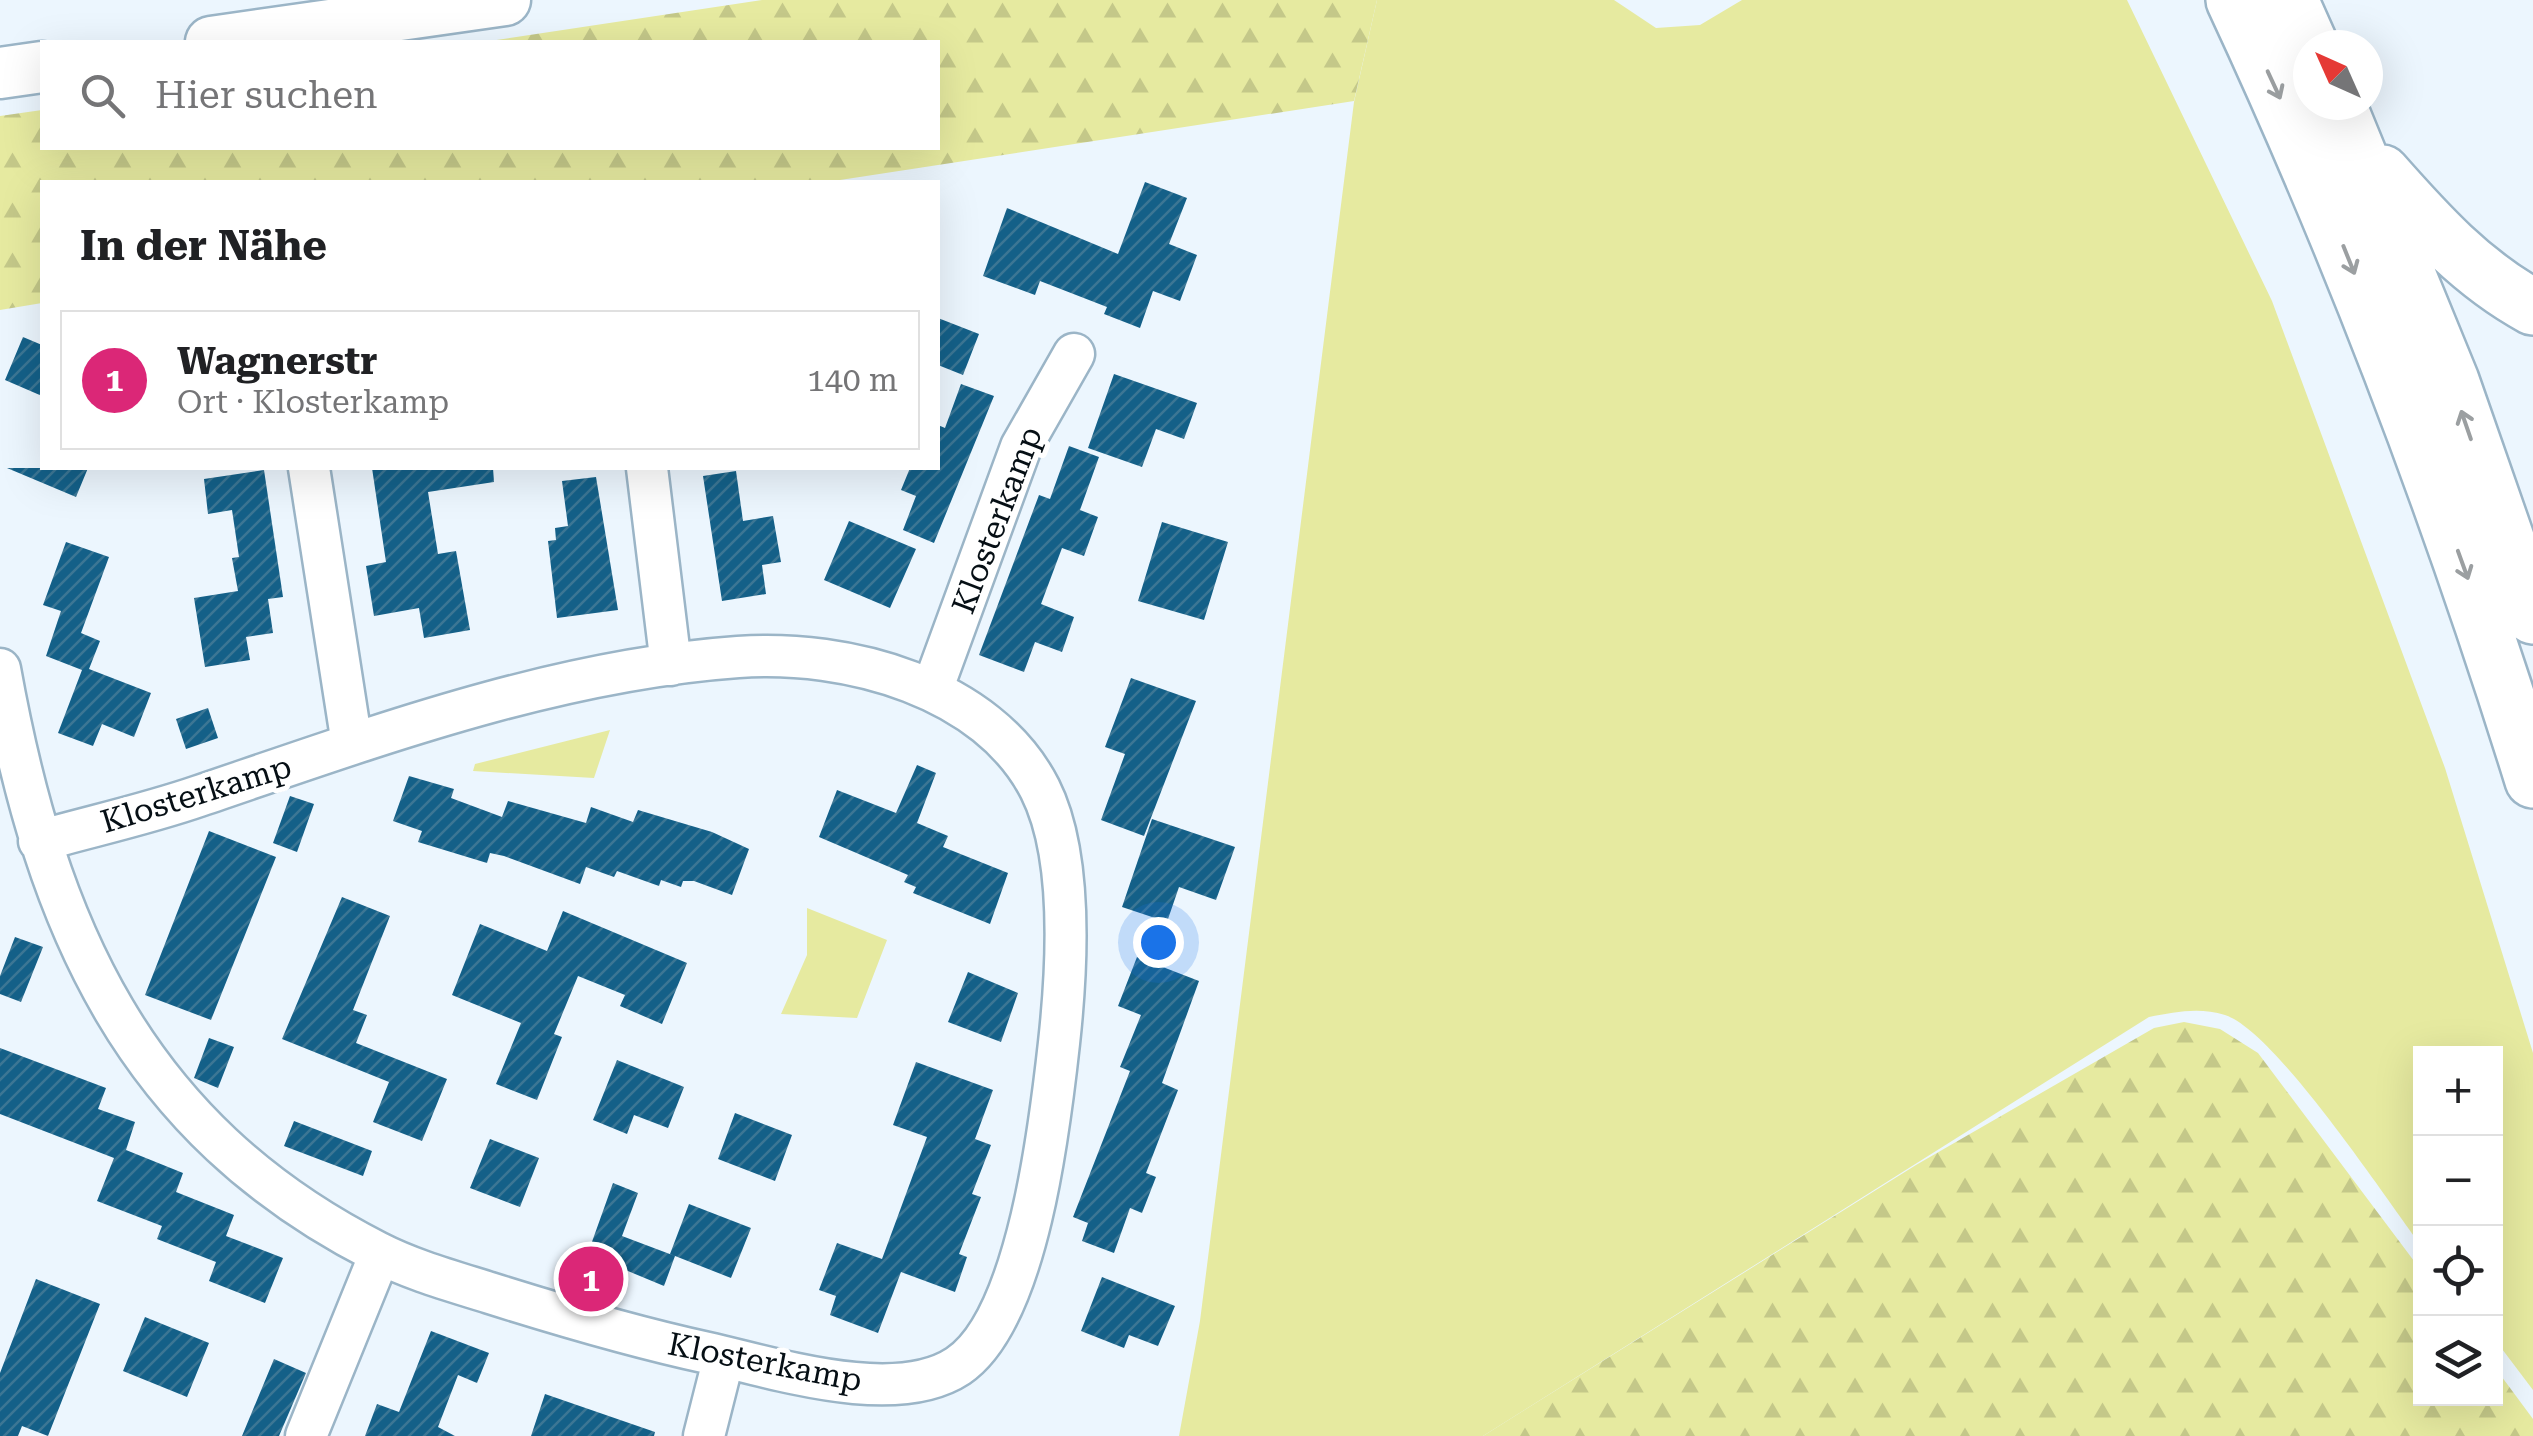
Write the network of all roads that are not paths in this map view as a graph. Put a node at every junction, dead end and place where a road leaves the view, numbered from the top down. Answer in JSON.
{"nodes":[{"id":1,"x":505,"y":0,"type":"edge"},
{"id":2,"x":2234,"y":0,"type":"edge"},
{"id":3,"x":2290,"y":0,"type":"edge"},
{"id":4,"x":2303,"y":30,"type":"edge"},
{"id":5,"x":225,"y":40,"type":"edge"},
{"id":6,"x":40,"y":67,"type":"edge"},
{"id":7,"x":0,"y":73,"type":"edge"},
{"id":8,"x":2347,"y":125,"type":"edge"},
{"id":9,"x":2533,"y":306,"type":"edge"},
{"id":10,"x":1074,"y":354,"type":"dead end"},
{"id":11,"x":310,"y":470,"type":"edge"},
{"id":12,"x":647,"y":470,"type":"edge"},
{"id":13,"x":2533,"y":616,"type":"edge"},
{"id":14,"x":672,"y":665,"type":"junction"},
{"id":15,"x":0,"y":669,"type":"edge"},
{"id":16,"x":932,"y":690,"type":"junction"},
{"id":17,"x":352,"y":744,"type":"junction"},
{"id":18,"x":2533,"y":780,"type":"edge"},
{"id":19,"x":39,"y":841,"type":"junction"},
{"id":20,"x":380,"y":1254,"type":"junction"},
{"id":21,"x":724,"y":1357,"type":"junction"},
{"id":22,"x":306,"y":1436,"type":"edge"},
{"id":23,"x":704,"y":1436,"type":"edge"}],
"edges":[{"from":1,"to":5,"type":"main road"},
{"from":2,"to":18,"type":"highway","one_way":true},
{"from":3,"to":4,"type":"highway"},
{"from":6,"to":7,"type":"main road"},
{"from":8,"to":9,"type":"highway"},
{"from":13,"to":8,"type":"highway","one_way":true},
{"from":10,"to":16,"type":"street","name":"Klosterkamp"},
{"from":11,"to":17,"type":"street"},
{"from":12,"to":14,"type":"street"},
{"from":14,"to":16,"type":"street","name":"Klosterkamp"},
{"from":14,"to":17,"type":"street","name":"Klosterkamp"},
{"from":15,"to":19,"type":"street","name":"Klosterkamp"},
{"from":16,"to":21,"type":"street","name":"Klosterkamp"},
{"from":17,"to":19,"type":"street","name":"Klosterkamp"},
{"from":19,"to":20,"type":"street","name":"Klosterkamp"},
{"from":20,"to":21,"type":"street","name":"Klosterkamp"},
{"from":20,"to":22,"type":"street"},
{"from":21,"to":23,"type":"street"}]}
